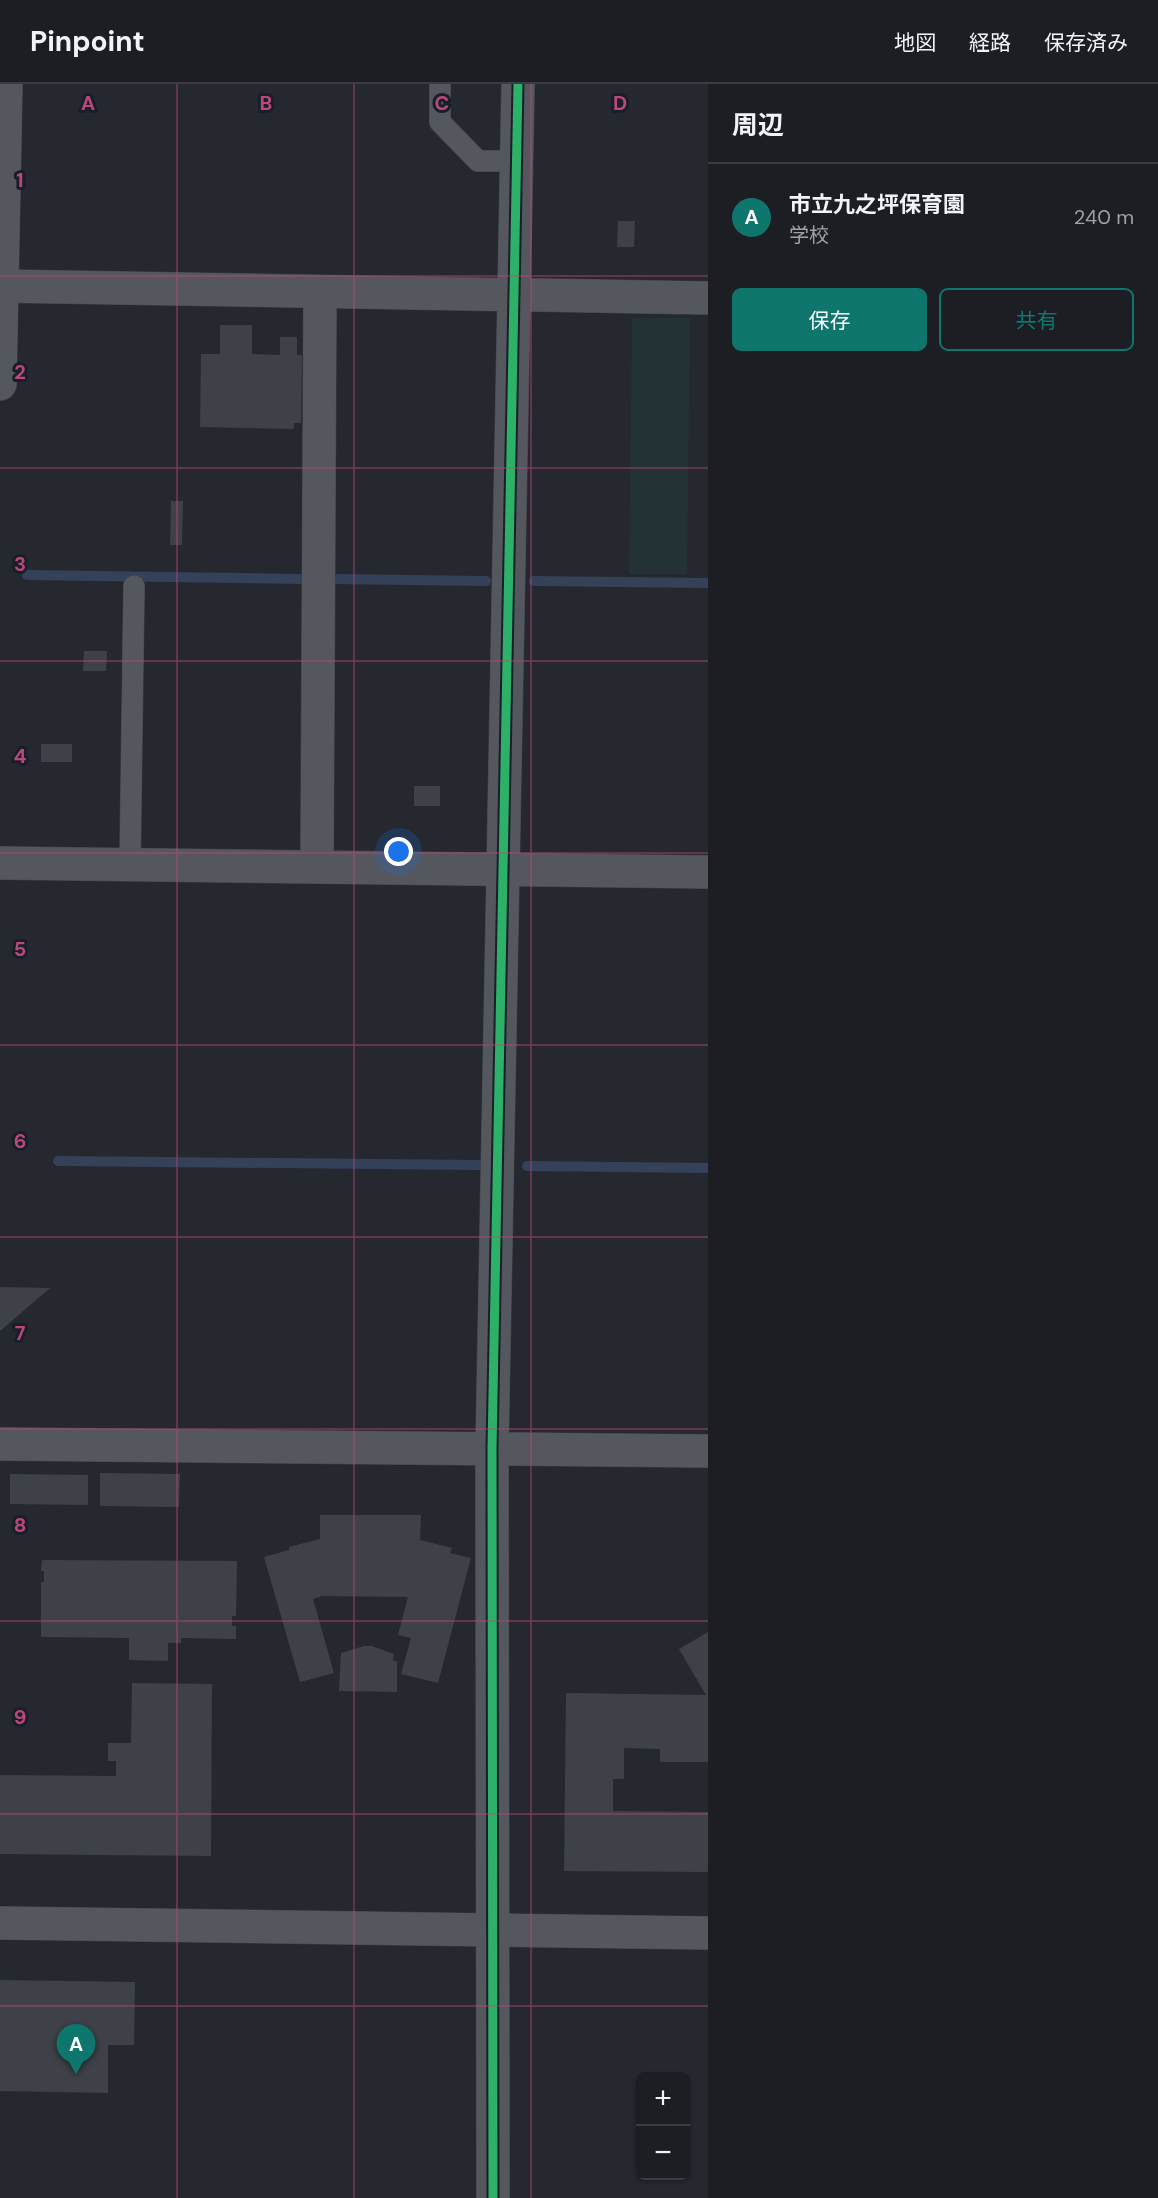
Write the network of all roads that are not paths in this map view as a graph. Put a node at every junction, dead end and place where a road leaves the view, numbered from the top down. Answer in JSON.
{"nodes":[{"id":1,"x":6,"y":84,"type":"edge"},
{"id":2,"x":440,"y":84,"type":"edge"},
{"id":3,"x":518,"y":84,"type":"edge"},
{"id":4,"x":517,"y":161,"type":"junction"},
{"id":5,"x":1,"y":286,"type":"edge"},
{"id":6,"x":320,"y":292,"type":"junction"},
{"id":7,"x":514,"y":295,"type":"junction"},
{"id":8,"x":708,"y":298,"type":"edge"},
{"id":9,"x":0,"y":384,"type":"edge"},
{"id":10,"x":134,"y":586,"type":"dead end"},
{"id":11,"x":0,"y":863,"type":"edge"},
{"id":12,"x":130,"y":865,"type":"junction"},
{"id":13,"x":317,"y":867,"type":"junction"},
{"id":14,"x":503,"y":869,"type":"junction"},
{"id":15,"x":708,"y":872,"type":"edge"},
{"id":16,"x":0,"y":1444,"type":"edge"},
{"id":17,"x":492,"y":1448,"type":"junction"},
{"id":18,"x":708,"y":1450,"type":"edge"},
{"id":19,"x":0,"y":1923,"type":"edge"},
{"id":20,"x":494,"y":1930,"type":"junction"},
{"id":21,"x":708,"y":1933,"type":"edge"},
{"id":22,"x":493,"y":2198,"type":"edge"}],
"edges":[{"from":1,"to":5,"type":"street"},
{"from":2,"to":4,"type":"lane"},
{"from":3,"to":4,"type":"street"},
{"from":4,"to":7,"type":"street"},
{"from":5,"to":6,"type":"street"},
{"from":5,"to":9,"type":"street"},
{"from":6,"to":7,"type":"street"},
{"from":6,"to":13,"type":"street"},
{"from":7,"to":8,"type":"street"},
{"from":7,"to":14,"type":"street"},
{"from":10,"to":12,"type":"lane"},
{"from":11,"to":12,"type":"street"},
{"from":12,"to":13,"type":"street"},
{"from":13,"to":14,"type":"street"},
{"from":14,"to":15,"type":"street"},
{"from":14,"to":17,"type":"street"},
{"from":16,"to":17,"type":"street"},
{"from":17,"to":18,"type":"street"},
{"from":17,"to":20,"type":"street"},
{"from":19,"to":20,"type":"street"},
{"from":20,"to":21,"type":"street"},
{"from":20,"to":22,"type":"street"}]}
